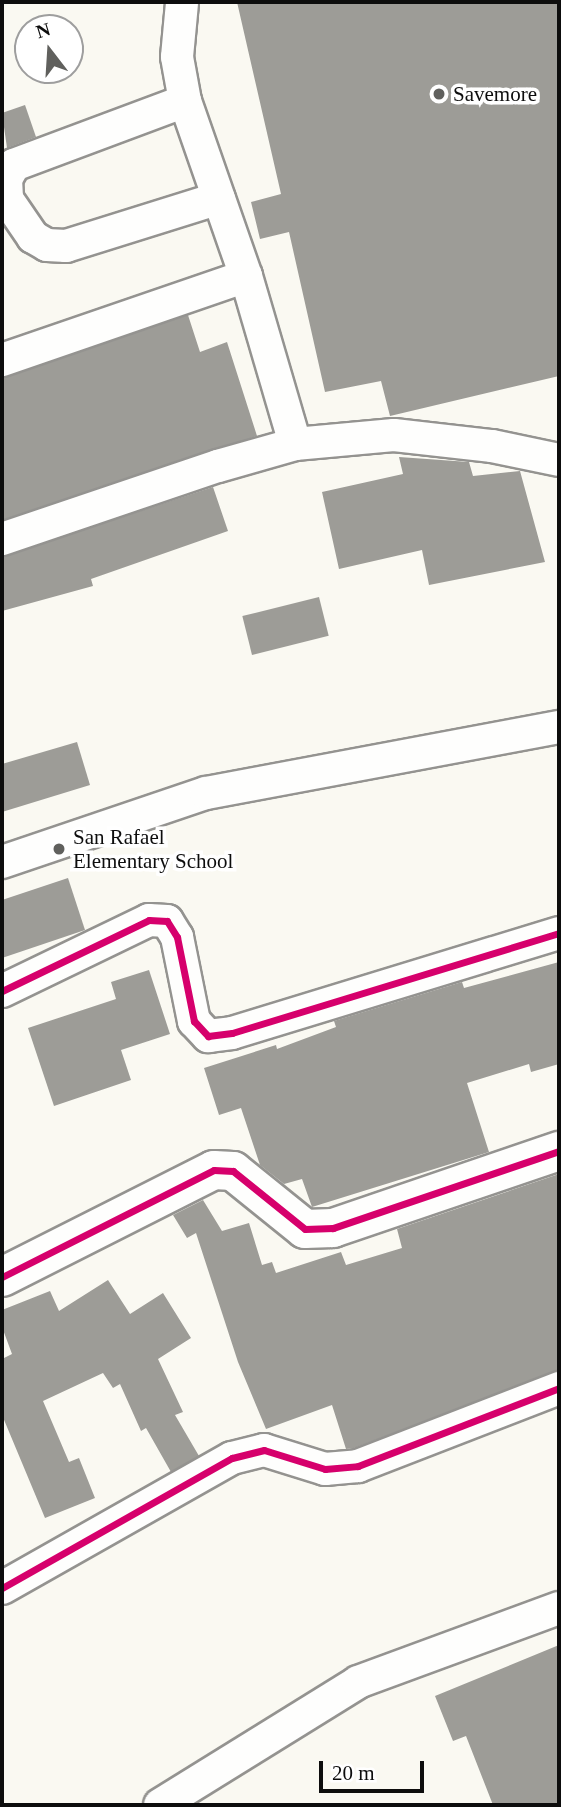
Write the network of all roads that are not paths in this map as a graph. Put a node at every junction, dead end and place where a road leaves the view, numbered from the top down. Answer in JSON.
{"nodes":[{"id":1,"x":183,"y":3,"type":"edge"},
{"id":2,"x":185,"y":101,"type":"junction"},
{"id":3,"x":219,"y":198,"type":"junction"},
{"id":4,"x":246,"y":276,"type":"junction"},
{"id":5,"x":2,"y":360,"type":"edge"},
{"id":6,"x":295,"y":444,"type":"junction"},
{"id":7,"x":559,"y":460,"type":"edge"},
{"id":8,"x":2,"y":539,"type":"edge"},
{"id":9,"x":559,"y":727,"type":"edge"},
{"id":10,"x":2,"y":862,"type":"edge"},
{"id":11,"x":559,"y":933,"type":"edge"},
{"id":12,"x":2,"y":991,"type":"edge"},
{"id":13,"x":559,"y":1151,"type":"edge"},
{"id":14,"x":2,"y":1277,"type":"edge"},
{"id":15,"x":559,"y":1388,"type":"edge"},
{"id":16,"x":2,"y":1588,"type":"edge"},
{"id":17,"x":559,"y":1608,"type":"edge"},
{"id":18,"x":160,"y":1805,"type":"edge"}],
"edges":[{"from":1,"to":2,"type":"street"},
{"from":2,"to":3,"type":"street"},
{"from":2,"to":3,"type":"street"},
{"from":3,"to":4,"type":"street"},
{"from":4,"to":5,"type":"street"},
{"from":4,"to":6,"type":"street"},
{"from":6,"to":7,"type":"street"},
{"from":6,"to":8,"type":"street"},
{"from":9,"to":10,"type":"street"},
{"from":11,"to":12,"type":"street"},
{"from":13,"to":14,"type":"street"},
{"from":15,"to":16,"type":"street"},
{"from":17,"to":18,"type":"street"}]}
